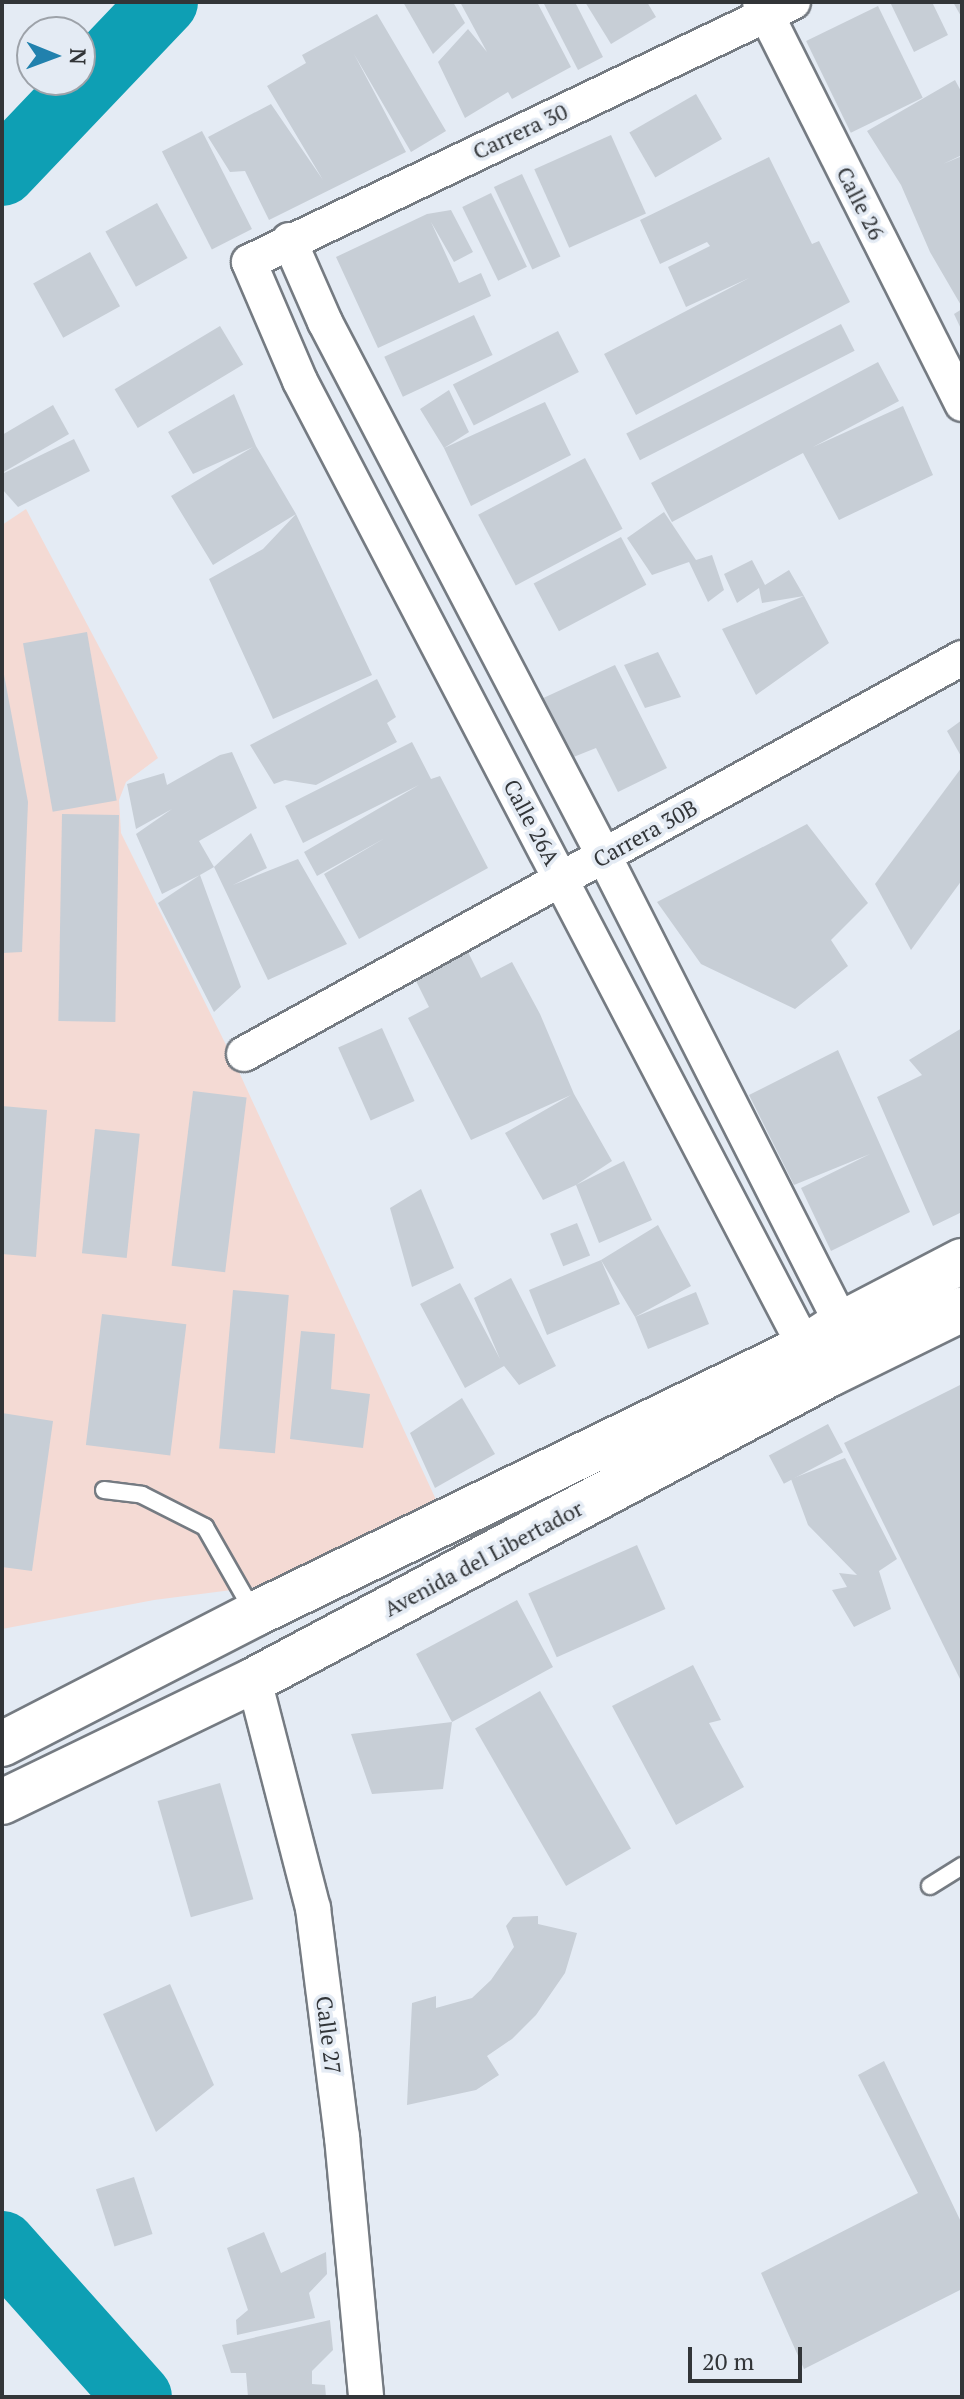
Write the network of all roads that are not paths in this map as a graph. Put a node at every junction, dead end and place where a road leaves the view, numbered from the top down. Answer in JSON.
{"nodes":[{"id":1,"x":773,"y":6,"type":"edge"},
{"id":2,"x":289,"y":240,"type":"junction"},
{"id":3,"x":249,"y":262,"type":"joint"},
{"id":4,"x":962,"y":404,"type":"edge"},
{"id":5,"x":962,"y":658,"type":"edge"},
{"id":6,"x":604,"y":856,"type":"junction"},
{"id":7,"x":562,"y":879,"type":"junction"},
{"id":8,"x":244,"y":1054,"type":"dead end"},
{"id":9,"x":962,"y":1261,"type":"edge"},
{"id":10,"x":962,"y":1309,"type":"edge"},
{"id":11,"x":834,"y":1351,"type":"junction"},
{"id":12,"x":104,"y":1490,"type":"dead end"},
{"id":13,"x":255,"y":1614,"type":"junction"},
{"id":14,"x":254,"y":1680,"type":"junction"},
{"id":15,"x":2,"y":1744,"type":"edge"},
{"id":16,"x":2,"y":1802,"type":"edge"},
{"id":17,"x":962,"y":1866,"type":"edge"},
{"id":18,"x":930,"y":1886,"type":"dead end"},
{"id":19,"x":366,"y":2397,"type":"edge"}],
"edges":[{"from":1,"to":2,"type":"street","name":"Carrera 30"},
{"from":1,"to":4,"type":"street","name":"Calle 26"},
{"from":2,"to":3,"type":"street","name":"Carrera 30"},
{"from":2,"to":6,"type":"street"},
{"from":3,"to":7,"type":"street","name":"Calle 26A"},
{"from":5,"to":6,"type":"street","name":"Carrera 30B"},
{"from":6,"to":7,"type":"street","name":"Carrera 30B"},
{"from":6,"to":11,"type":"street"},
{"from":7,"to":8,"type":"street","name":"Carrera 30B"},
{"from":7,"to":11,"type":"street","name":"Calle 26A"},
{"from":9,"to":11,"type":"main road","name":"Avenida del Libertador"},
{"from":10,"to":11,"type":"main road","name":"Avenida del Libertador"},
{"from":11,"to":13,"type":"main road","name":"Avenida del Libertador"},
{"from":11,"to":14,"type":"main road","name":"Avenida del Libertador"},
{"from":12,"to":13,"type":"lane"},
{"from":13,"to":15,"type":"main road","name":"Avenida del Libertador"},
{"from":14,"to":16,"type":"main road","name":"Avenida del Libertador"},
{"from":14,"to":19,"type":"street","name":"Calle 27"},
{"from":17,"to":18,"type":"lane"}]}
